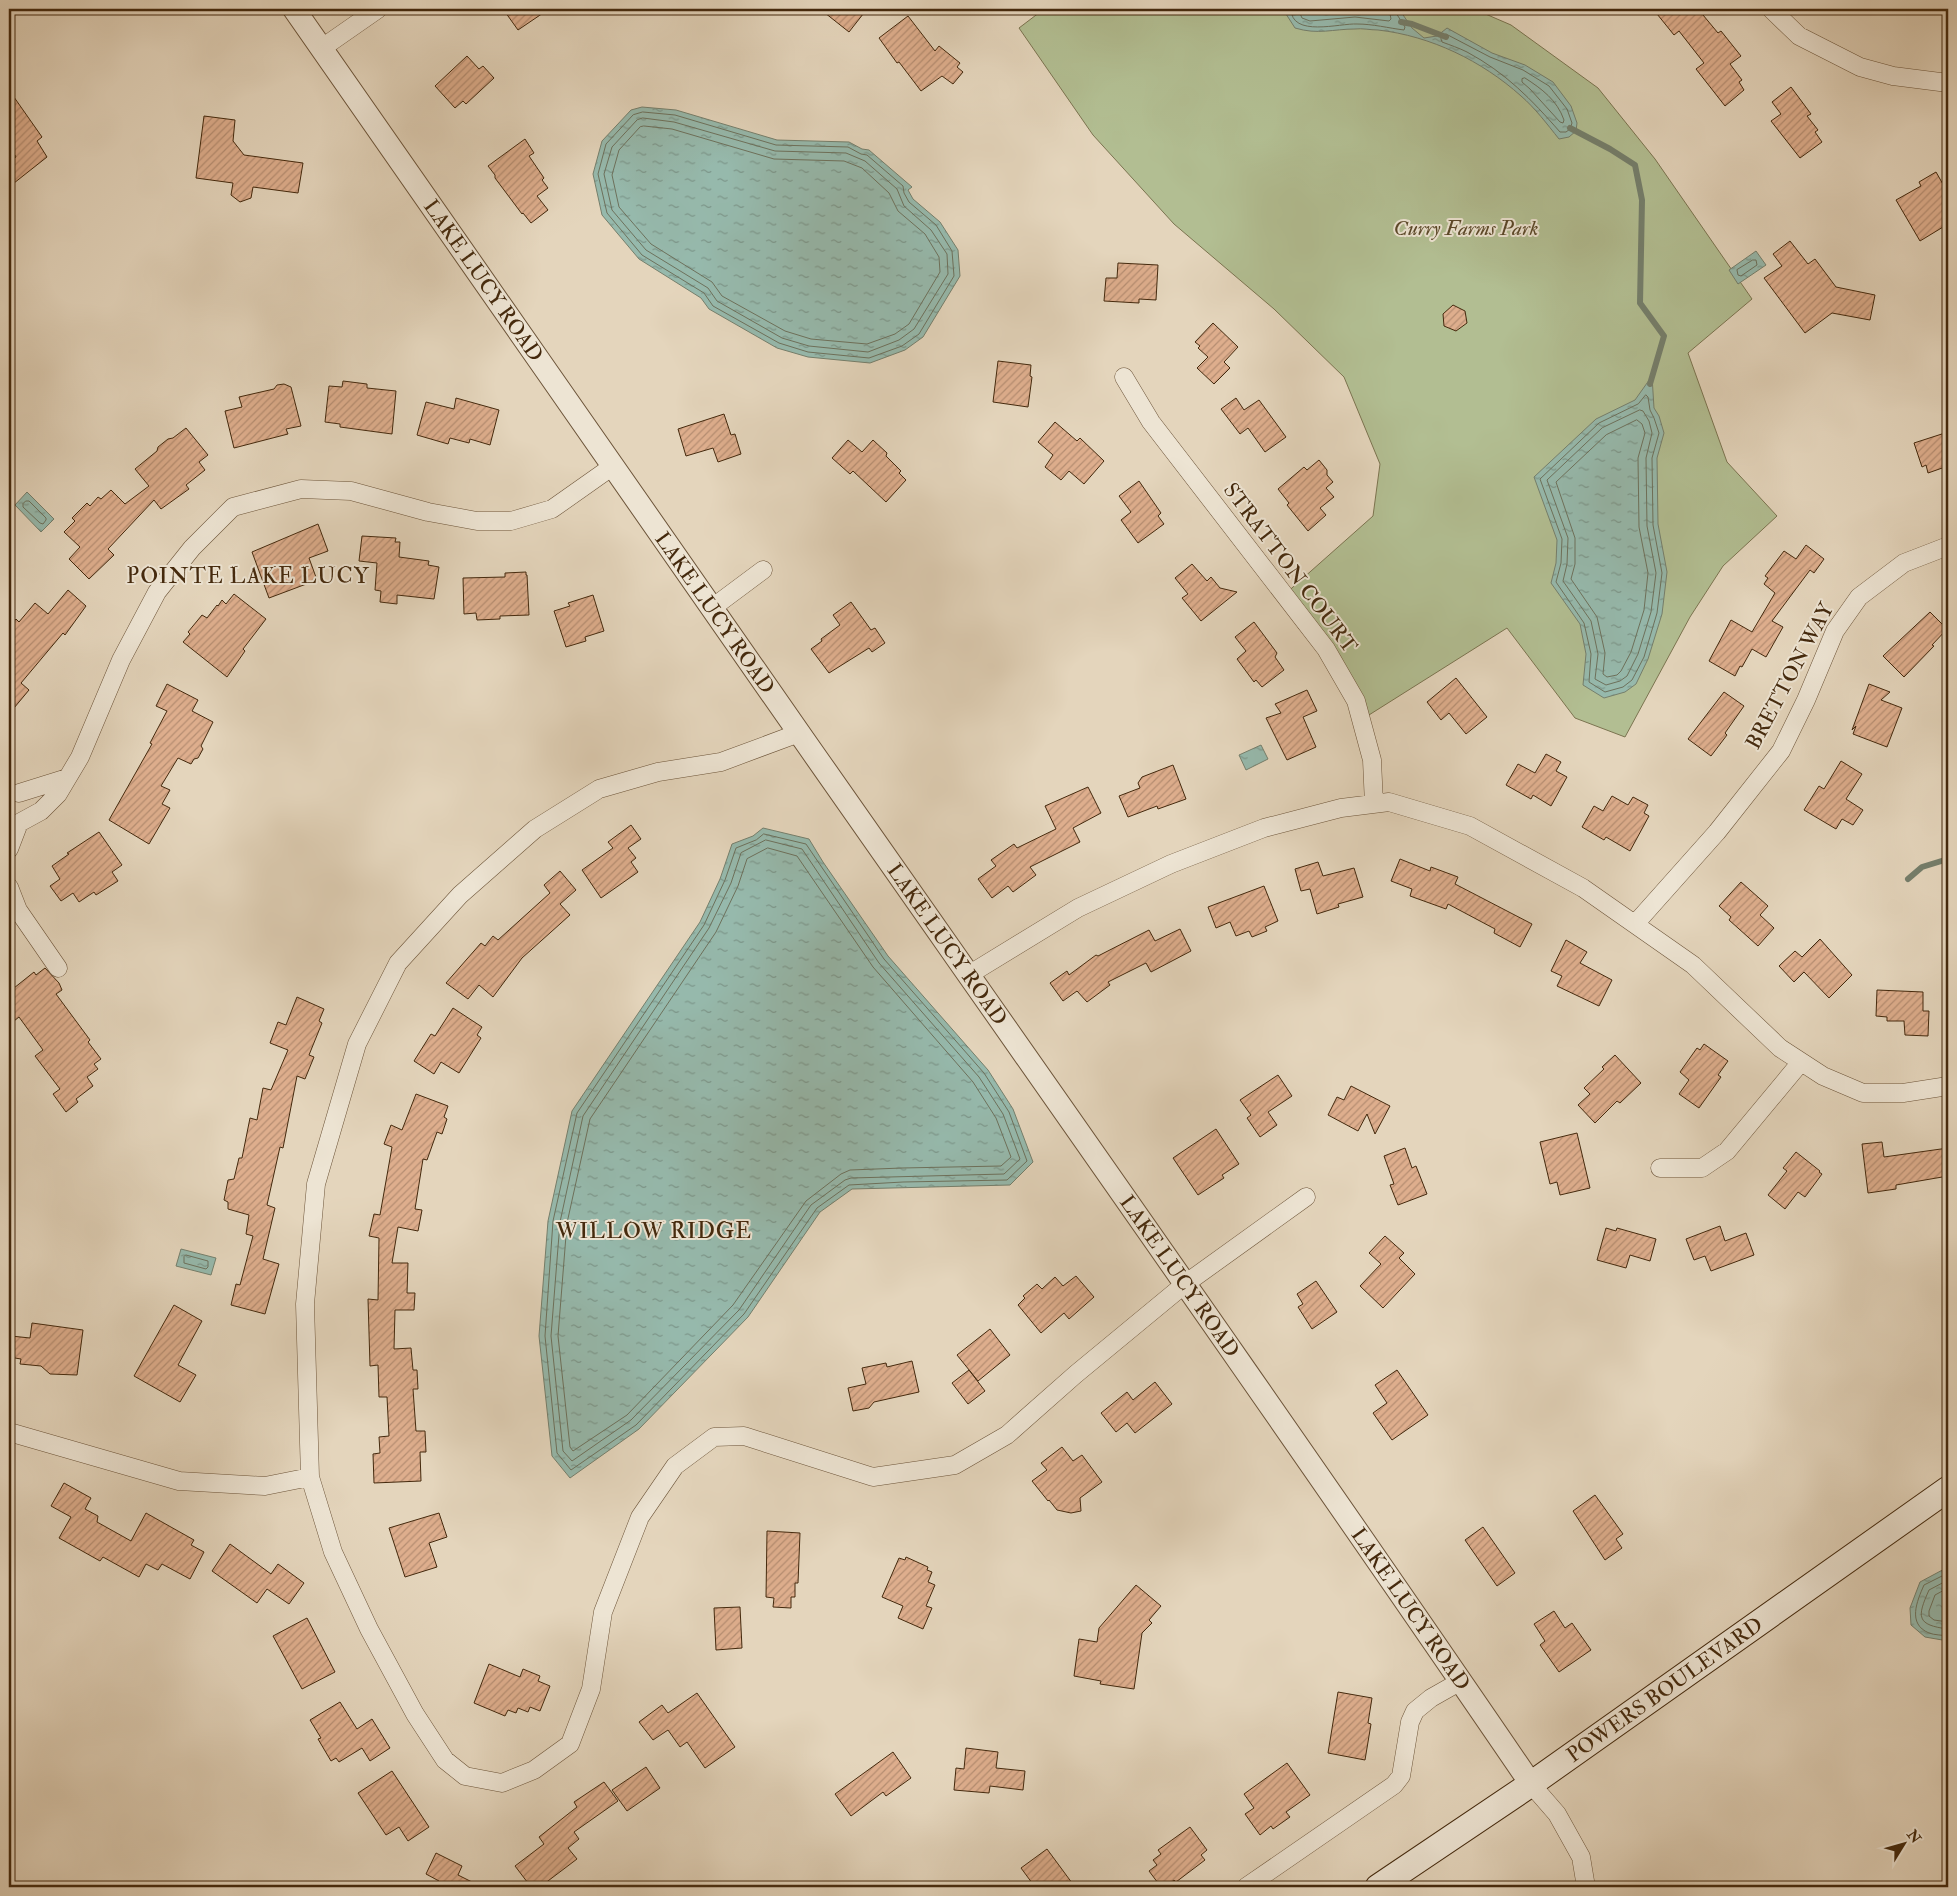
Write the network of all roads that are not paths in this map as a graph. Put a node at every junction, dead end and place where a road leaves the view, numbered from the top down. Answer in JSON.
{"nodes":[{"id":1,"x":294,"y":9,"type":"edge"},
{"id":2,"x":378,"y":9,"type":"edge"},
{"id":3,"x":1771,"y":9,"type":"edge"},
{"id":4,"x":322,"y":48,"type":"junction"},
{"id":5,"x":1948,"y":83,"type":"edge"},
{"id":6,"x":1124,"y":377,"type":"dead end"},
{"id":7,"x":613,"y":466,"type":"junction"},
{"id":8,"x":1948,"y":546,"type":"edge"},
{"id":9,"x":763,"y":570,"type":"dead end"},
{"id":10,"x":712,"y":608,"type":"junction"},
{"id":11,"x":799,"y":733,"type":"junction"},
{"id":12,"x":67,"y":778,"type":"junction"},
{"id":13,"x":19,"y":793,"type":"dead end"},
{"id":14,"x":1374,"y":804,"type":"junction"},
{"id":15,"x":9,"y":849,"type":"edge"},
{"id":16,"x":9,"y":887,"type":"edge"},
{"id":17,"x":1635,"y":924,"type":"junction"},
{"id":18,"x":58,"y":968,"type":"dead end"},
{"id":19,"x":970,"y":974,"type":"junction"},
{"id":20,"x":1801,"y":1062,"type":"junction"},
{"id":21,"x":1948,"y":1086,"type":"edge"},
{"id":22,"x":1660,"y":1168,"type":"dead end"},
{"id":23,"x":1306,"y":1197,"type":"dead end"},
{"id":24,"x":1184,"y":1284,"type":"junction"},
{"id":25,"x":9,"y":1432,"type":"edge"},
{"id":26,"x":310,"y":1477,"type":"junction"},
{"id":27,"x":1948,"y":1489,"type":"edge"},
{"id":28,"x":1461,"y":1682,"type":"junction"},
{"id":29,"x":1531,"y":1784,"type":"junction"},
{"id":30,"x":1246,"y":1887,"type":"edge"},
{"id":31,"x":1378,"y":1887,"type":"edge"},
{"id":32,"x":1586,"y":1887,"type":"edge"}],
"edges":[{"from":1,"to":4,"type":"street","name":"LAKE LUCY ROAD"},
{"from":2,"to":4,"type":"street"},
{"from":3,"to":5,"type":"street"},
{"from":4,"to":7,"type":"street","name":"LAKE LUCY ROAD"},
{"from":6,"to":14,"type":"street","name":"STRATTON COURT"},
{"from":7,"to":10,"type":"street","name":"LAKE LUCY ROAD"},
{"from":7,"to":12,"type":"street"},
{"from":8,"to":17,"type":"street","name":"BRETTON WAY"},
{"from":9,"to":10,"type":"street"},
{"from":10,"to":11,"type":"street","name":"LAKE LUCY ROAD"},
{"from":11,"to":19,"type":"street","name":"LAKE LUCY ROAD"},
{"from":11,"to":26,"type":"street"},
{"from":12,"to":13,"type":"street"},
{"from":12,"to":15,"type":"street"},
{"from":14,"to":17,"type":"street"},
{"from":14,"to":19,"type":"street"},
{"from":16,"to":18,"type":"street"},
{"from":17,"to":20,"type":"street"},
{"from":19,"to":24,"type":"street","name":"LAKE LUCY ROAD"},
{"from":20,"to":21,"type":"street"},
{"from":20,"to":22,"type":"street"},
{"from":23,"to":24,"type":"street"},
{"from":24,"to":26,"type":"street"},
{"from":24,"to":28,"type":"street","name":"LAKE LUCY ROAD"},
{"from":25,"to":26,"type":"street"},
{"from":27,"to":29,"type":"main road","name":"POWERS BOULEVARD"},
{"from":28,"to":29,"type":"street","name":"LAKE LUCY ROAD"},
{"from":28,"to":30,"type":"street"},
{"from":29,"to":31,"type":"main road","name":"POWERS BOULEVARD"},
{"from":29,"to":32,"type":"street","name":"LAKE LUCY ROAD"}]}
